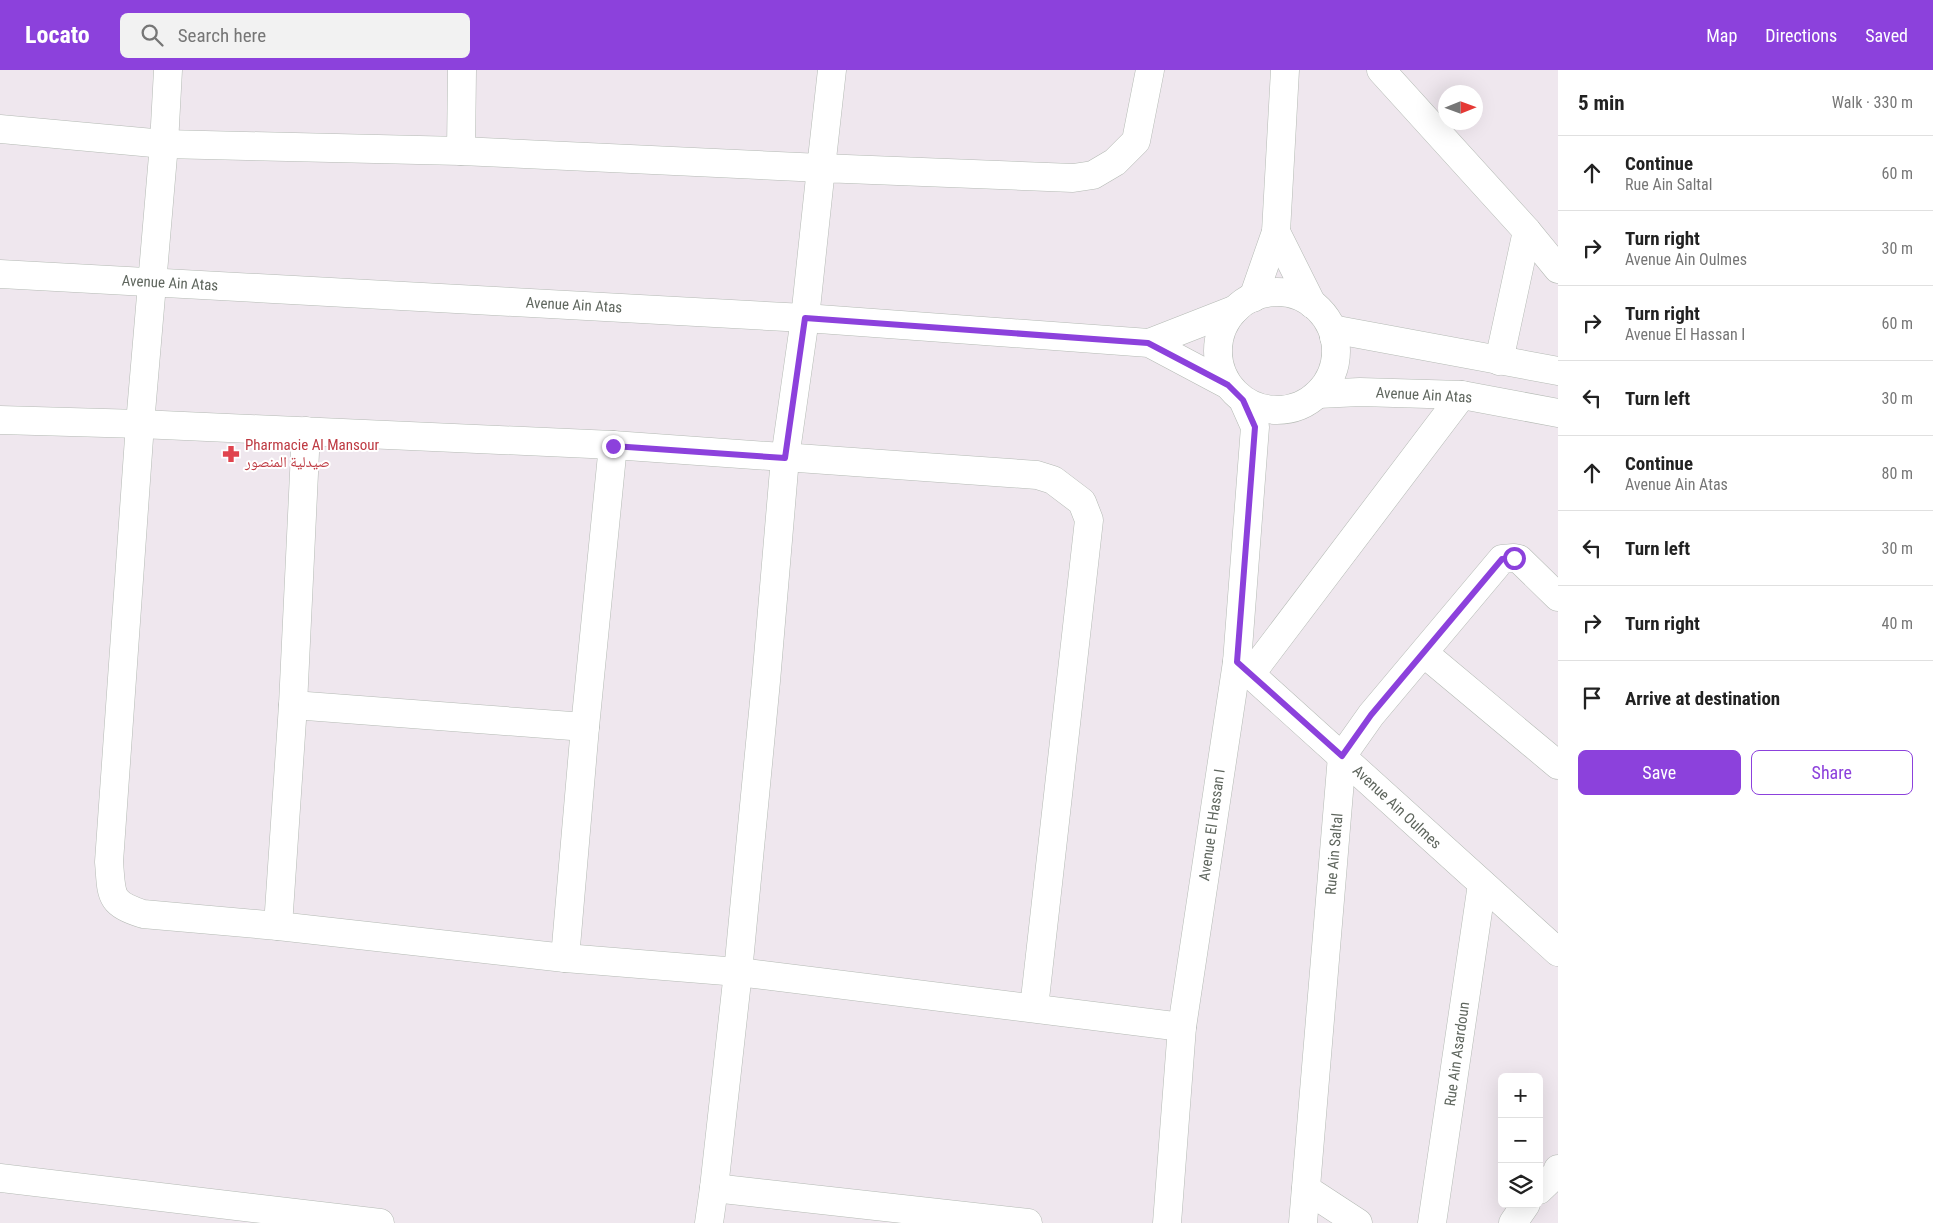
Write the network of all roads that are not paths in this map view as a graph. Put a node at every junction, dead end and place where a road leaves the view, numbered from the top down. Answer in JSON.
{"nodes":[{"id":1,"x":168,"y":70,"type":"edge"},
{"id":2,"x":462,"y":70,"type":"edge"},
{"id":3,"x":832,"y":70,"type":"edge"},
{"id":4,"x":1150,"y":70,"type":"edge"},
{"id":5,"x":1285,"y":70,"type":"edge"},
{"id":6,"x":1381,"y":70,"type":"edge"},
{"id":7,"x":0,"y":129,"type":"edge"},
{"id":8,"x":164,"y":144,"type":"junction"},
{"id":9,"x":460,"y":151,"type":"junction"},
{"id":10,"x":821,"y":168,"type":"junction"},
{"id":11,"x":1527,"y":231,"type":"junction"},
{"id":12,"x":1276,"y":232,"type":"junction"},
{"id":13,"x":1558,"y":269,"type":"edge"},
{"id":14,"x":0,"y":274,"type":"edge"},
{"id":15,"x":153,"y":282,"type":"junction"},
{"id":16,"x":1244,"y":303,"type":"junction"},
{"id":17,"x":1312,"y":304,"type":"junction"},
{"id":18,"x":805,"y":318,"type":"junction"},
{"id":19,"x":1334,"y":337,"type":"junction"},
{"id":20,"x":1148,"y":343,"type":"junction"},
{"id":21,"x":1499,"y":361,"type":"junction"},
{"id":22,"x":1558,"y":371,"type":"edge"},
{"id":23,"x":1236,"y":392,"type":"junction"},
{"id":24,"x":1462,"y":395,"type":"junction"},
{"id":25,"x":1309,"y":400,"type":"junction"},
{"id":26,"x":1558,"y":413,"type":"edge"},
{"id":27,"x":0,"y":420,"type":"edge"},
{"id":28,"x":140,"y":424,"type":"junction"},
{"id":29,"x":1255,"y":427,"type":"junction"},
{"id":30,"x":306,"y":431,"type":"junction"},
{"id":31,"x":613,"y":446,"type":"junction"},
{"id":32,"x":785,"y":458,"type":"junction"},
{"id":33,"x":1558,"y":597,"type":"edge"},
{"id":34,"x":1425,"y":654,"type":"junction"},
{"id":35,"x":1243,"y":668,"type":"junction"},
{"id":36,"x":293,"y":705,"type":"junction"},
{"id":37,"x":585,"y":727,"type":"junction"},
{"id":38,"x":1342,"y":756,"type":"junction"},
{"id":39,"x":1558,"y":765,"type":"edge"},
{"id":40,"x":1482,"y":884,"type":"junction"},
{"id":41,"x":278,"y":926,"type":"junction"},
{"id":42,"x":1558,"y":952,"type":"edge"},
{"id":43,"x":565,"y":958,"type":"junction"},
{"id":44,"x":738,"y":972,"type":"junction"},
{"id":45,"x":1034,"y":1008,"type":"junction"},
{"id":46,"x":1182,"y":1027,"type":"junction"},
{"id":47,"x":1558,"y":1171,"type":"edge"},
{"id":48,"x":0,"y":1178,"type":"edge"},
{"id":49,"x":1543,"y":1186,"type":"edge"},
{"id":50,"x":714,"y":1188,"type":"junction"},
{"id":51,"x":1306,"y":1188,"type":"junction"},
{"id":52,"x":1523,"y":1208,"type":"edge"},
{"id":53,"x":380,"y":1223,"type":"edge"},
{"id":54,"x":708,"y":1223,"type":"edge"},
{"id":55,"x":1028,"y":1223,"type":"edge"},
{"id":56,"x":1167,"y":1223,"type":"edge"},
{"id":57,"x":1303,"y":1223,"type":"edge"},
{"id":58,"x":1358,"y":1223,"type":"edge"},
{"id":59,"x":1432,"y":1223,"type":"edge"},
{"id":60,"x":1513,"y":1223,"type":"edge"}],
"edges":[{"from":1,"to":8,"type":"street"},
{"from":2,"to":9,"type":"street"},
{"from":3,"to":10,"type":"street"},
{"from":4,"to":10,"type":"street"},
{"from":5,"to":12,"type":"street"},
{"from":6,"to":11,"type":"street"},
{"from":7,"to":8,"type":"street"},
{"from":8,"to":9,"type":"street"},
{"from":8,"to":15,"type":"street"},
{"from":9,"to":10,"type":"street"},
{"from":10,"to":18,"type":"street"},
{"from":11,"to":13,"type":"street"},
{"from":11,"to":21,"type":"street"},
{"from":12,"to":16,"type":"street"},
{"from":12,"to":17,"type":"street"},
{"from":14,"to":15,"type":"street","name":"Avenue Ain Atas"},
{"from":15,"to":18,"type":"street","name":"Avenue Ain Atas"},
{"from":15,"to":28,"type":"street"},
{"from":16,"to":17,"type":"street"},
{"from":16,"to":20,"type":"street"},
{"from":16,"to":23,"type":"street"},
{"from":17,"to":19,"type":"street"},
{"from":18,"to":20,"type":"street","name":"Avenue Ain Atas"},
{"from":18,"to":32,"type":"street"},
{"from":19,"to":21,"type":"street"},
{"from":19,"to":25,"type":"street"},
{"from":20,"to":23,"type":"street"},
{"from":21,"to":22,"type":"street"},
{"from":23,"to":25,"type":"street"},
{"from":23,"to":29,"type":"street"},
{"from":24,"to":25,"type":"street","name":"Avenue Ain Atas"},
{"from":24,"to":26,"type":"street","name":"Avenue Ain Atas"},
{"from":24,"to":35,"type":"street"},
{"from":25,"to":29,"type":"street"},
{"from":27,"to":28,"type":"street"},
{"from":28,"to":30,"type":"street"},
{"from":28,"to":41,"type":"street"},
{"from":29,"to":35,"type":"street","name":"Avenue El Hassan I"},
{"from":30,"to":31,"type":"street"},
{"from":30,"to":36,"type":"street"},
{"from":31,"to":32,"type":"street"},
{"from":31,"to":37,"type":"street"},
{"from":32,"to":44,"type":"street"},
{"from":32,"to":45,"type":"street"},
{"from":33,"to":34,"type":"street"},
{"from":34,"to":38,"type":"street"},
{"from":34,"to":39,"type":"street"},
{"from":35,"to":38,"type":"street","name":"Avenue Ain Oulmes"},
{"from":35,"to":46,"type":"street","name":"Avenue El Hassan I"},
{"from":36,"to":37,"type":"street"},
{"from":36,"to":41,"type":"street"},
{"from":37,"to":43,"type":"street"},
{"from":38,"to":40,"type":"street","name":"Avenue Ain Oulmes"},
{"from":38,"to":51,"type":"street","name":"Rue Ain Saltal"},
{"from":40,"to":42,"type":"street","name":"Avenue Ain Oulmes"},
{"from":40,"to":59,"type":"street","name":"Rue Ain Asardoun"},
{"from":41,"to":43,"type":"street"},
{"from":43,"to":44,"type":"street"},
{"from":44,"to":45,"type":"street"},
{"from":44,"to":50,"type":"street"},
{"from":45,"to":46,"type":"street"},
{"from":46,"to":56,"type":"street","name":"Avenue El Hassan I"},
{"from":47,"to":49,"type":"street"},
{"from":48,"to":53,"type":"street"},
{"from":50,"to":54,"type":"street"},
{"from":50,"to":55,"type":"street"},
{"from":51,"to":57,"type":"street","name":"Rue Ain Saltal"},
{"from":51,"to":58,"type":"street"},
{"from":52,"to":60,"type":"street"}]}
